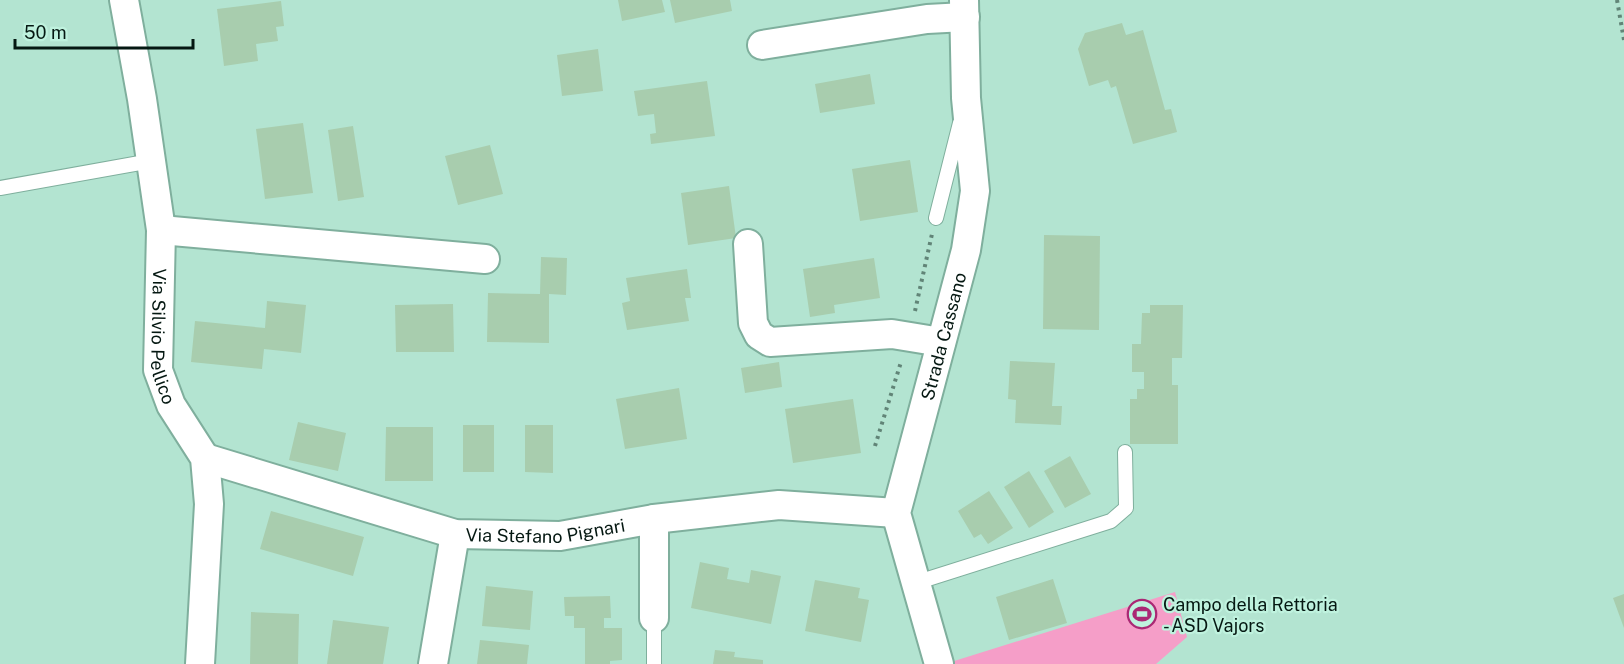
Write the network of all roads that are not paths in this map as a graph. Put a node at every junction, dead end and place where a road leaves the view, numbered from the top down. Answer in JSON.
{"nodes":[{"id":1,"x":124,"y":0,"type":"edge"},
{"id":2,"x":965,"y":8,"type":"edge"},
{"id":3,"x":762,"y":45,"type":"dead end"},
{"id":4,"x":966,"y":98,"type":"junction"},
{"id":5,"x":151,"y":161,"type":"junction"},
{"id":6,"x":0,"y":188,"type":"edge"},
{"id":7,"x":936,"y":218,"type":"dead end"},
{"id":8,"x":161,"y":230,"type":"junction"},
{"id":9,"x":748,"y":244,"type":"dead end"},
{"id":10,"x":485,"y":259,"type":"dead end"},
{"id":11,"x":941,"y":342,"type":"junction"},
{"id":12,"x":1125,"y":452,"type":"dead end"},
{"id":13,"x":205,"y":458,"type":"junction"},
{"id":14,"x":897,"y":513,"type":"junction"},
{"id":15,"x":654,"y":519,"type":"junction"},
{"id":16,"x":455,"y":534,"type":"junction"},
{"id":17,"x":915,"y":583,"type":"junction"},
{"id":18,"x":654,"y":618,"type":"joint"},
{"id":19,"x":200,"y":664,"type":"edge"},
{"id":20,"x":433,"y":664,"type":"edge"},
{"id":21,"x":654,"y":664,"type":"edge"},
{"id":22,"x":939,"y":664,"type":"edge"}],
"edges":[{"from":1,"to":5,"type":"street","name":"Via Silvio Pellico"},
{"from":2,"to":3,"type":"street"},
{"from":2,"to":4,"type":"street","name":"Strada Cassano"},
{"from":4,"to":7,"type":"lane"},
{"from":4,"to":11,"type":"street","name":"Strada Cassano"},
{"from":5,"to":6,"type":"lane"},
{"from":5,"to":8,"type":"street","name":"Via Silvio Pellico"},
{"from":8,"to":10,"type":"street"},
{"from":8,"to":13,"type":"street","name":"Via Silvio Pellico"},
{"from":9,"to":11,"type":"street"},
{"from":11,"to":14,"type":"street","name":"Strada Cassano"},
{"from":12,"to":17,"type":"lane"},
{"from":13,"to":16,"type":"street","name":"Via Stefano Pignari"},
{"from":13,"to":19,"type":"street","name":"Via Silvio Pellico"},
{"from":14,"to":15,"type":"street","name":"Via Stefano Pignari"},
{"from":14,"to":17,"type":"street","name":"Strada Cassano"},
{"from":15,"to":16,"type":"street","name":"Via Stefano Pignari"},
{"from":15,"to":18,"type":"street"},
{"from":16,"to":20,"type":"street"},
{"from":17,"to":22,"type":"street","name":"Strada Cassano"},
{"from":18,"to":21,"type":"lane"}]}
